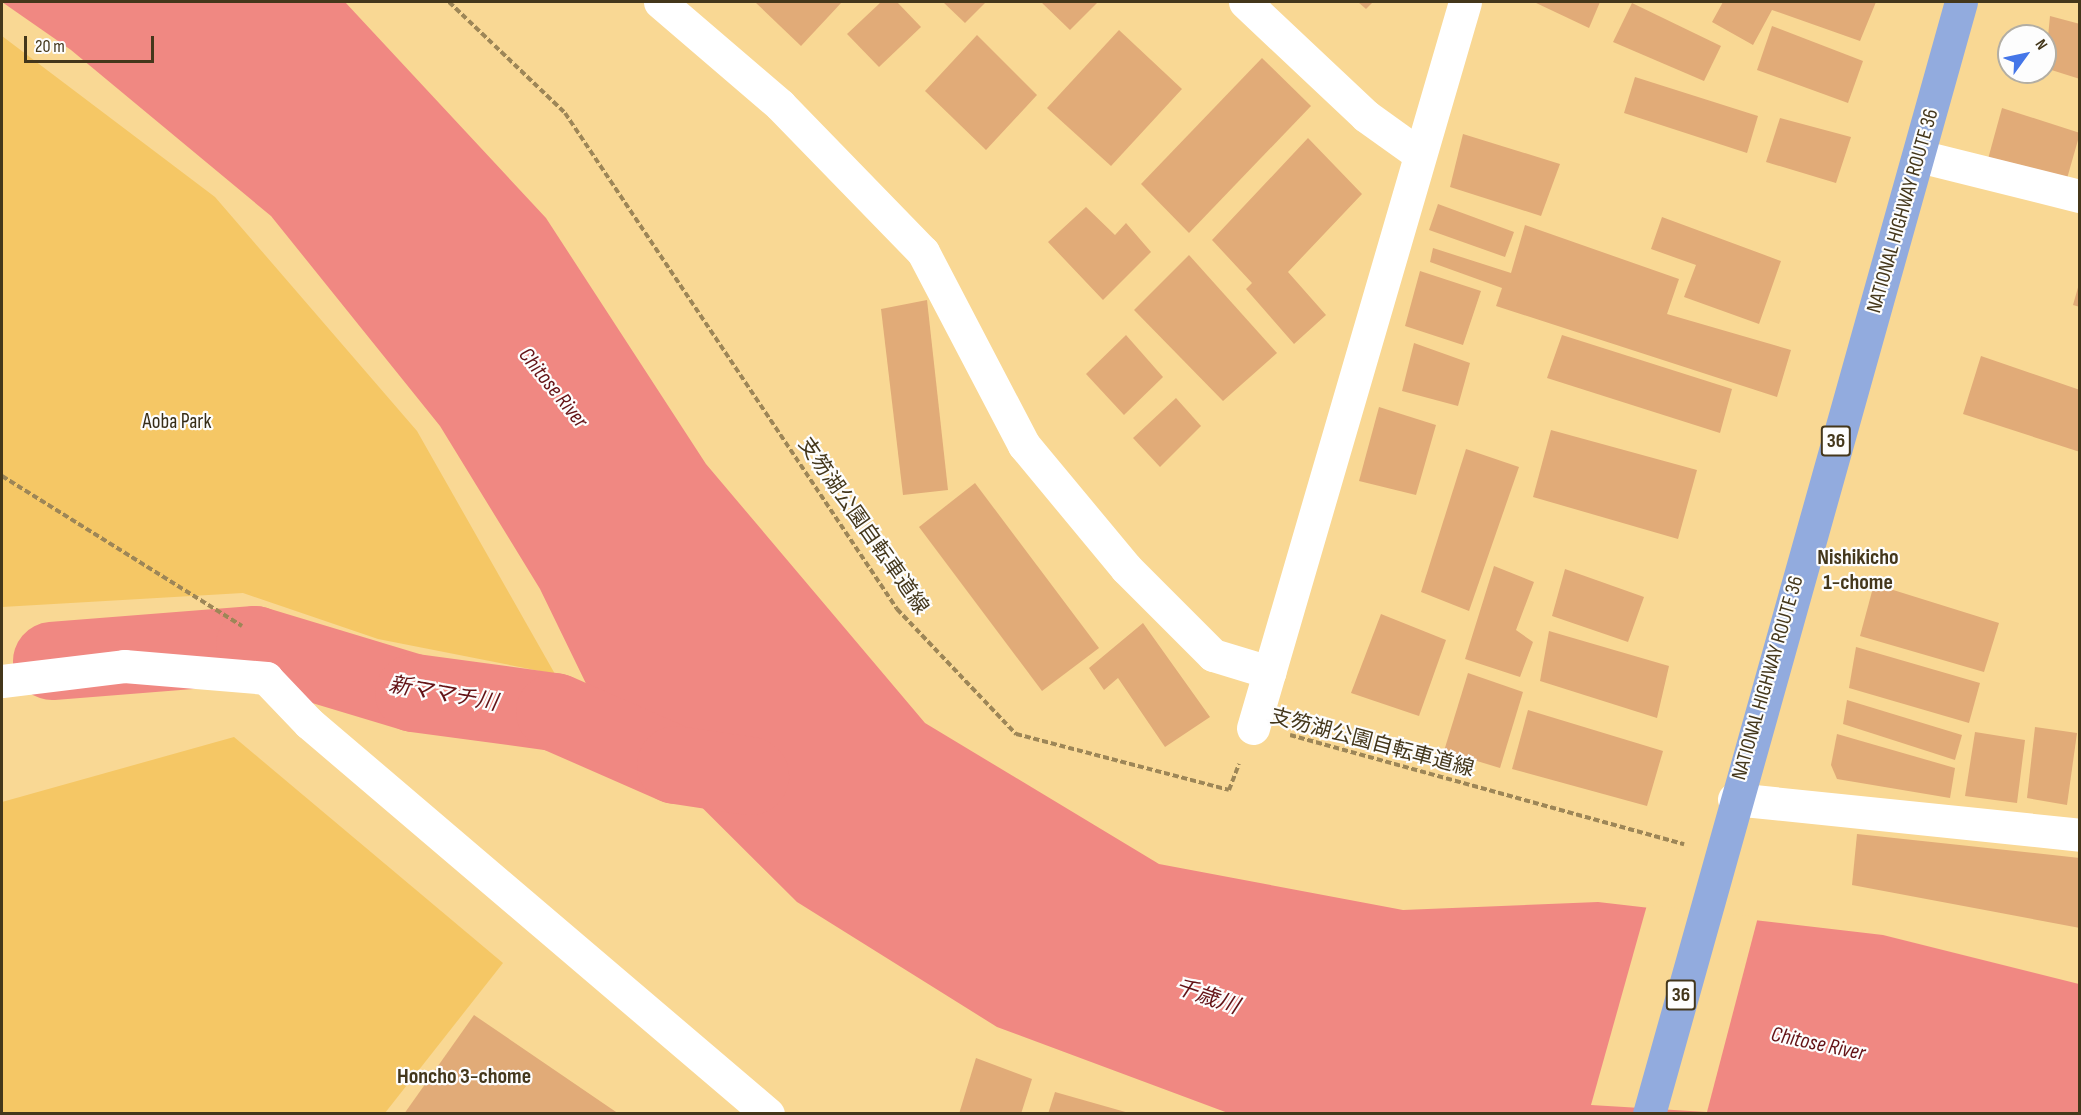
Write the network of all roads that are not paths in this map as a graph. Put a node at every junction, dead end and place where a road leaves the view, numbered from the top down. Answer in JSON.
{"nodes":[{"id":1,"x":660,"y":2,"type":"edge"},
{"id":2,"x":1245,"y":2,"type":"edge"},
{"id":3,"x":1465,"y":2,"type":"edge"},
{"id":4,"x":1960,"y":2,"type":"edge"},
{"id":5,"x":1419,"y":154,"type":"junction"},
{"id":6,"x":1919,"y":156,"type":"junction"},
{"id":7,"x":2079,"y":196,"type":"edge"},
{"id":8,"x":1269,"y":672,"type":"junction"},
{"id":9,"x":2,"y":681,"type":"edge"},
{"id":10,"x":1253,"y":728,"type":"road end"},
{"id":11,"x":1734,"y":799,"type":"junction"},
{"id":12,"x":2079,"y":835,"type":"edge"},
{"id":13,"x":1649,"y":1111,"type":"edge"},
{"id":14,"x":768,"y":1113,"type":"edge"}],
"edges":[{"from":1,"to":8,"type":"street"},
{"from":2,"to":5,"type":"street"},
{"from":3,"to":5,"type":"street"},
{"from":4,"to":6,"type":"highway","name":"NATIONAL HIGHWAY ROUTE 36","number":"36"},
{"from":5,"to":8,"type":"street"},
{"from":6,"to":7,"type":"street"},
{"from":6,"to":11,"type":"highway","name":"NATIONAL HIGHWAY ROUTE 36","number":"36"},
{"from":8,"to":10,"type":"street"},
{"from":9,"to":14,"type":"street"},
{"from":11,"to":12,"type":"street"},
{"from":11,"to":13,"type":"highway","name":"NATIONAL HIGHWAY ROUTE 36","number":"36"}]}
